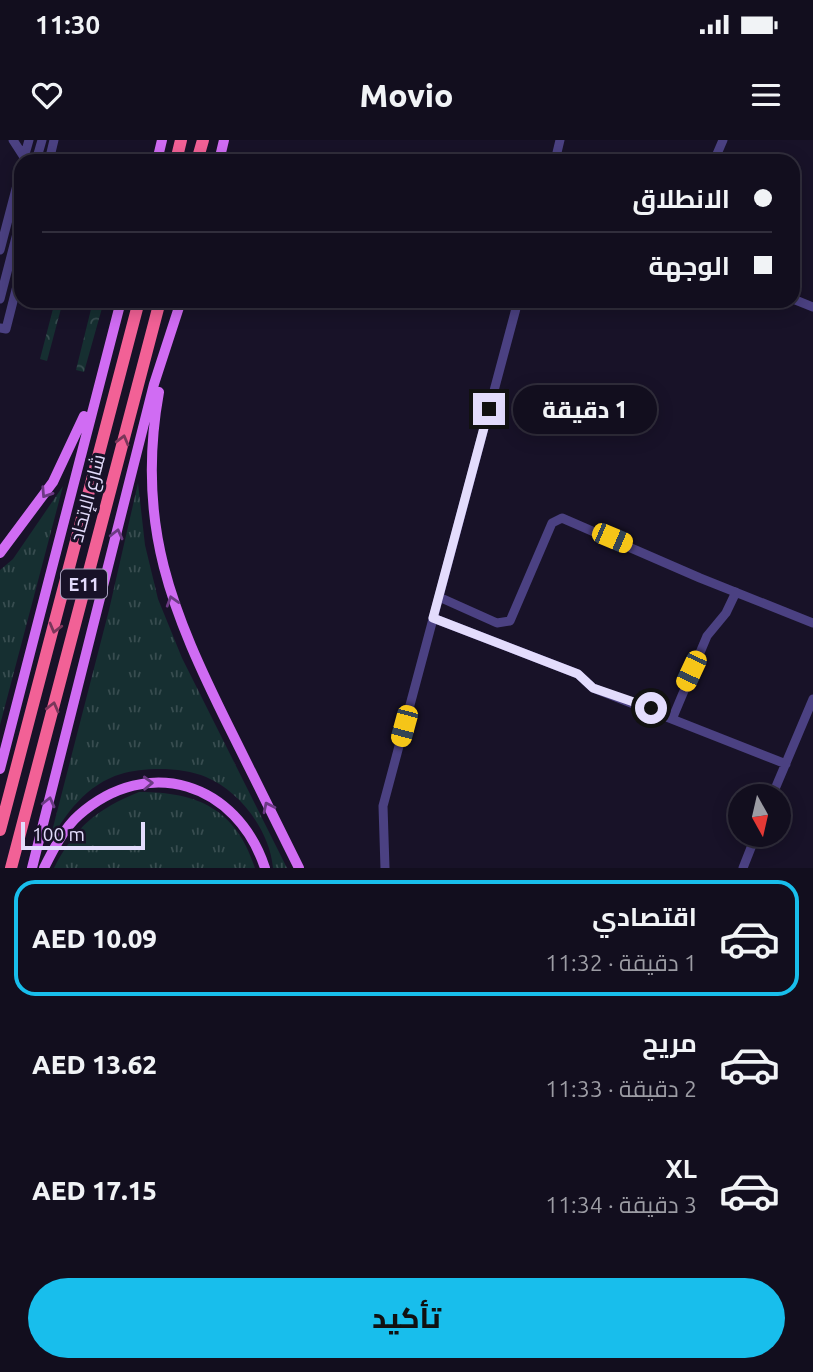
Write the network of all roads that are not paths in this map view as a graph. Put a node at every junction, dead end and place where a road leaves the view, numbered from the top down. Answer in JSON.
{"nodes":[{"id":1,"x":14,"y":211,"type":"edge"},
{"id":2,"x":14,"y":245,"type":"edge"},
{"id":3,"x":0,"y":250,"type":"edge"},
{"id":4,"x":14,"y":298,"type":"edge"},
{"id":5,"x":0,"y":299,"type":"edge"},
{"id":6,"x":119,"y":308,"type":"edge"},
{"id":7,"x":137,"y":308,"type":"edge"},
{"id":8,"x":158,"y":308,"type":"edge"},
{"id":9,"x":179,"y":308,"type":"edge"},
{"id":10,"x":516,"y":308,"type":"edge"},
{"id":11,"x":174,"y":325,"type":"junction"},
{"id":12,"x":0,"y":328,"type":"edge"},
{"id":13,"x":110,"y":341,"type":"junction"},
{"id":14,"x":0,"y":553,"type":"edge"},
{"id":15,"x":736,"y":592,"type":"junction"},
{"id":16,"x":439,"y":597,"type":"junction"},
{"id":17,"x":433,"y":618,"type":"junction"},
{"id":18,"x":497,"y":623,"type":"junction"},
{"id":19,"x":813,"y":623,"type":"edge"},
{"id":20,"x":487,"y":639,"type":"junction"},
{"id":21,"x":813,"y":699,"type":"edge"},
{"id":22,"x":673,"y":717,"type":"junction"},
{"id":23,"x":786,"y":764,"type":"junction"},
{"id":24,"x":0,"y":769,"type":"edge"},
{"id":25,"x":777,"y":784,"type":"edge"},
{"id":26,"x":0,"y":830,"type":"edge"},
{"id":27,"x":751,"y":847,"type":"edge"},
{"id":28,"x":11,"y":868,"type":"edge"},
{"id":29,"x":32,"y":868,"type":"edge"},
{"id":30,"x":44,"y":868,"type":"edge"},
{"id":31,"x":265,"y":868,"type":"edge"},
{"id":32,"x":299,"y":868,"type":"edge"},
{"id":33,"x":385,"y":868,"type":"edge"},
{"id":34,"x":743,"y":868,"type":"edge"}],
"edges":[{"from":1,"to":3,"type":"street"},
{"from":2,"to":5,"type":"street"},
{"from":4,"to":12,"type":"street"},
{"from":6,"to":13,"type":"main road"},
{"from":7,"to":26,"type":"highway","name":"شارع الإتحاد","number":"E11","one_way":true},
{"from":28,"to":8,"type":"highway","name":"شارع الإتحاد","number":"E11","one_way":true},
{"from":9,"to":11,"type":"main road"},
{"from":10,"to":16,"type":"street"},
{"from":29,"to":11,"type":"main road","one_way":true},
{"from":32,"to":11,"type":"main road","one_way":true},
{"from":13,"to":14,"type":"main road","one_way":true},
{"from":13,"to":24,"type":"main road"},
{"from":15,"to":18,"type":"street"},
{"from":15,"to":19,"type":"street"},
{"from":15,"to":22,"type":"street"},
{"from":16,"to":17,"type":"street"},
{"from":16,"to":18,"type":"street"},
{"from":17,"to":20,"type":"street"},
{"from":17,"to":33,"type":"street"},
{"from":18,"to":20,"type":"street"},
{"from":20,"to":22,"type":"street"},
{"from":21,"to":23,"type":"street"},
{"from":22,"to":23,"type":"street"},
{"from":23,"to":25,"type":"street"},
{"from":27,"to":34,"type":"street"},
{"from":30,"to":31,"type":"main road","one_way":true}]}
